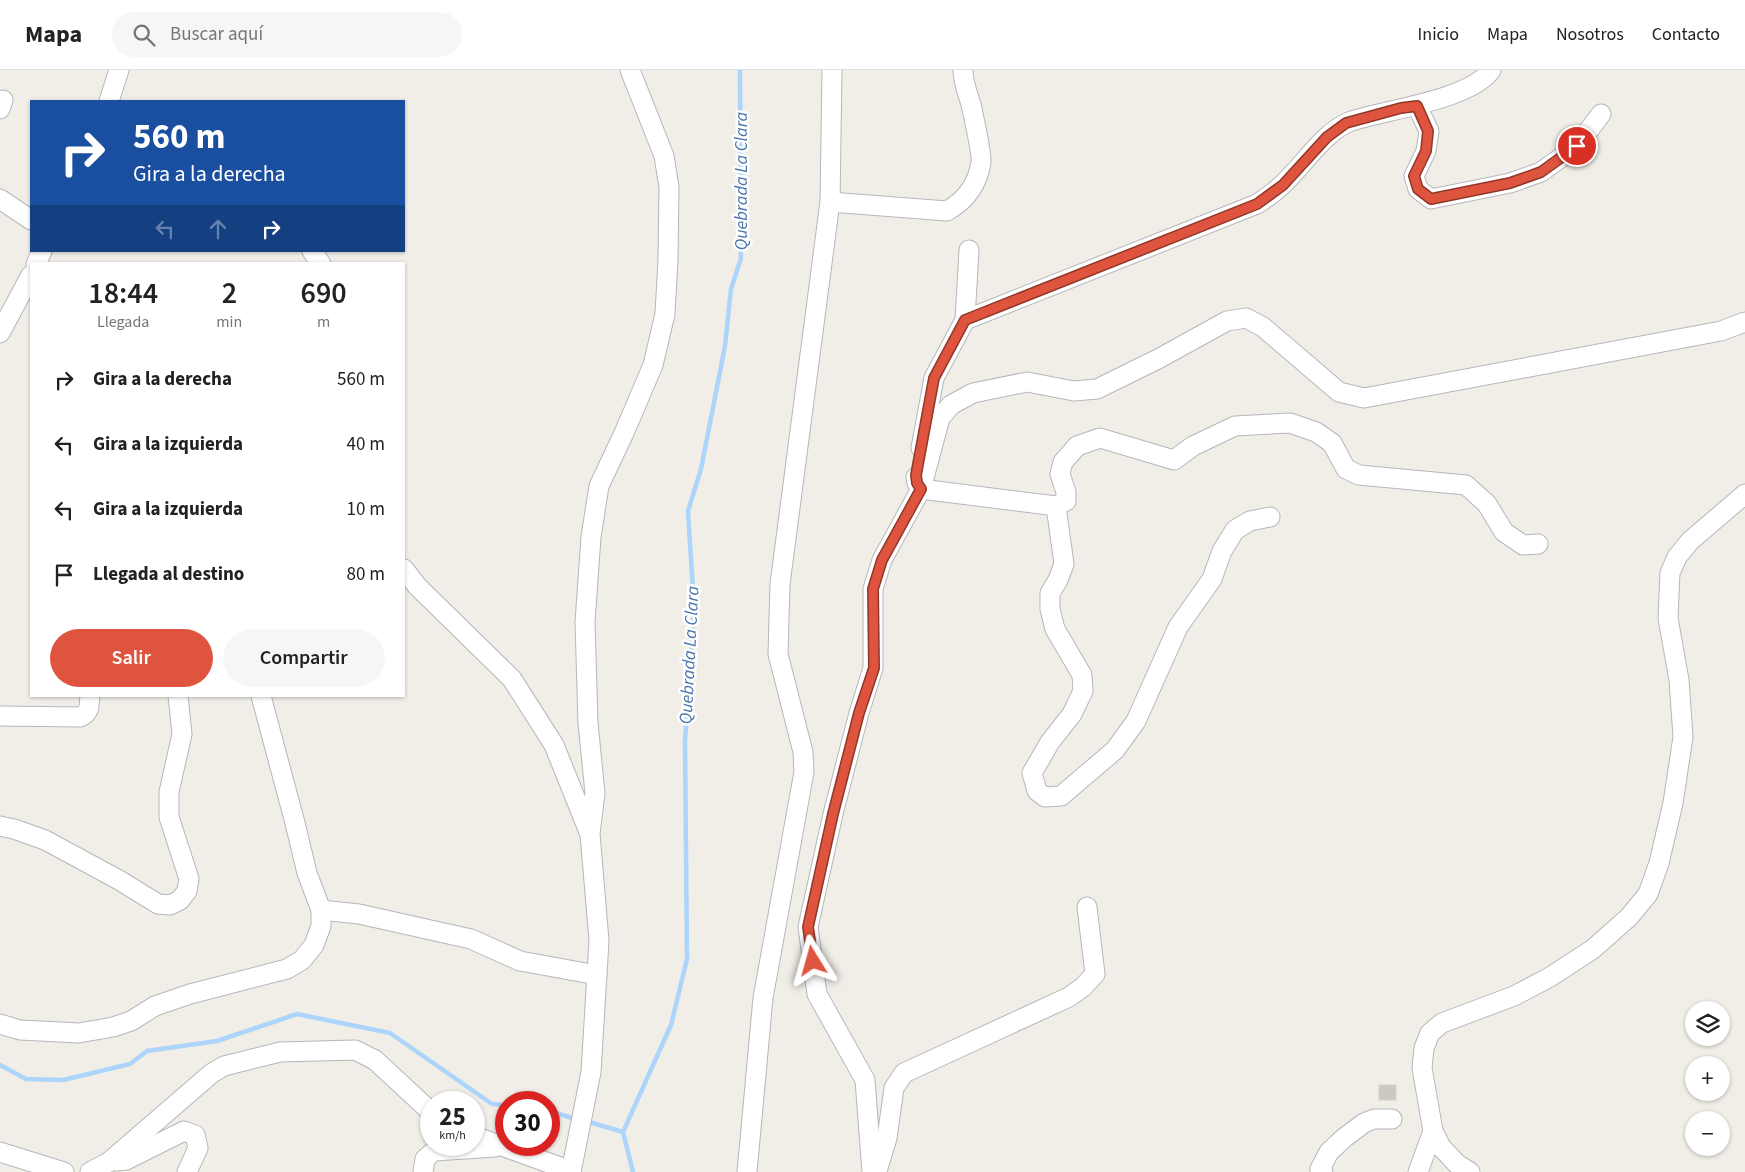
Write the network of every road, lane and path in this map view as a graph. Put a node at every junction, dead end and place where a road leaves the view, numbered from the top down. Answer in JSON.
{"nodes":[{"id":1,"x":119,"y":70,"type":"edge"},
{"id":2,"x":630,"y":70,"type":"edge"},
{"id":3,"x":832,"y":70,"type":"edge"},
{"id":4,"x":963,"y":70,"type":"edge"},
{"id":5,"x":1491,"y":70,"type":"edge"},
{"id":6,"x":109,"y":100,"type":"edge"},
{"id":7,"x":1417,"y":106,"type":"junction"},
{"id":8,"x":1601,"y":114,"type":"dead end"},
{"id":9,"x":0,"y":199,"type":"edge"},
{"id":10,"x":830,"y":202,"type":"junction"},
{"id":11,"x":30,"y":219,"type":"edge"},
{"id":12,"x":969,"y":250,"type":"dead end"},
{"id":13,"x":30,"y":276,"type":"edge"},
{"id":14,"x":965,"y":320,"type":"junction"},
{"id":15,"x":1745,"y":322,"type":"edge"},
{"id":16,"x":0,"y":333,"type":"edge"},
{"id":17,"x":921,"y":489,"type":"junction"},
{"id":18,"x":1745,"y":494,"type":"edge"},
{"id":19,"x":1056,"y":506,"type":"junction"},
{"id":20,"x":1270,"y":517,"type":"dead end"},
{"id":21,"x":1538,"y":544,"type":"dead end"},
{"id":22,"x":405,"y":569,"type":"edge"},
{"id":23,"x":90,"y":697,"type":"edge"},
{"id":24,"x":178,"y":697,"type":"edge"},
{"id":25,"x":261,"y":697,"type":"edge"},
{"id":26,"x":0,"y":716,"type":"edge"},
{"id":27,"x":0,"y":826,"type":"edge"},
{"id":28,"x":590,"y":834,"type":"junction"},
{"id":29,"x":1087,"y":907,"type":"dead end"},
{"id":30,"x":321,"y":910,"type":"junction"},
{"id":31,"x":597,"y":975,"type":"junction"},
{"id":32,"x":0,"y":1024,"type":"edge"},
{"id":33,"x":420,"y":1102,"type":"edge"},
{"id":34,"x":1392,"y":1119,"type":"dead end"},
{"id":35,"x":1433,"y":1131,"type":"junction"},
{"id":36,"x":495,"y":1147,"type":"edge"},
{"id":37,"x":0,"y":1152,"type":"edge"},
{"id":38,"x":527,"y":1156,"type":"edge"},
{"id":39,"x":109,"y":1162,"type":"junction"},
{"id":40,"x":571,"y":1171,"type":"edge"},
{"id":41,"x":64,"y":1172,"type":"edge"},
{"id":42,"x":90,"y":1172,"type":"edge"},
{"id":43,"x":187,"y":1172,"type":"edge"},
{"id":44,"x":423,"y":1172,"type":"edge"},
{"id":45,"x":747,"y":1172,"type":"edge"},
{"id":46,"x":872,"y":1172,"type":"edge"},
{"id":47,"x":877,"y":1172,"type":"edge"},
{"id":48,"x":1323,"y":1172,"type":"edge"},
{"id":49,"x":1418,"y":1172,"type":"edge"},
{"id":50,"x":1470,"y":1172,"type":"edge"}],
"edges":[{"from":1,"to":6,"type":"street"},
{"from":2,"to":28,"type":"street"},
{"from":3,"to":10,"type":"street"},
{"from":4,"to":10,"type":"street"},
{"from":5,"to":7,"type":"street"},
{"from":7,"to":8,"type":"street"},
{"from":7,"to":14,"type":"street"},
{"from":9,"to":11,"type":"street"},
{"from":10,"to":45,"type":"street"},
{"from":12,"to":14,"type":"street"},
{"from":13,"to":16,"type":"street"},
{"from":14,"to":17,"type":"street"},
{"from":15,"to":17,"type":"street"},
{"from":17,"to":19,"type":"street"},
{"from":17,"to":46,"type":"street"},
{"from":18,"to":35,"type":"street"},
{"from":19,"to":20,"type":"street"},
{"from":19,"to":21,"type":"street"},
{"from":22,"to":28,"type":"street"},
{"from":23,"to":26,"type":"street"},
{"from":24,"to":27,"type":"street"},
{"from":25,"to":30,"type":"street"},
{"from":28,"to":31,"type":"street"},
{"from":29,"to":47,"type":"street"},
{"from":30,"to":31,"type":"street"},
{"from":30,"to":32,"type":"street"},
{"from":31,"to":40,"type":"street"},
{"from":33,"to":39,"type":"street"},
{"from":34,"to":48,"type":"street"},
{"from":35,"to":49,"type":"street"},
{"from":35,"to":50,"type":"street"},
{"from":36,"to":44,"type":"street"},
{"from":37,"to":41,"type":"street"},
{"from":38,"to":40,"type":"street"},
{"from":39,"to":42,"type":"street"},
{"from":39,"to":43,"type":"street"}]}
